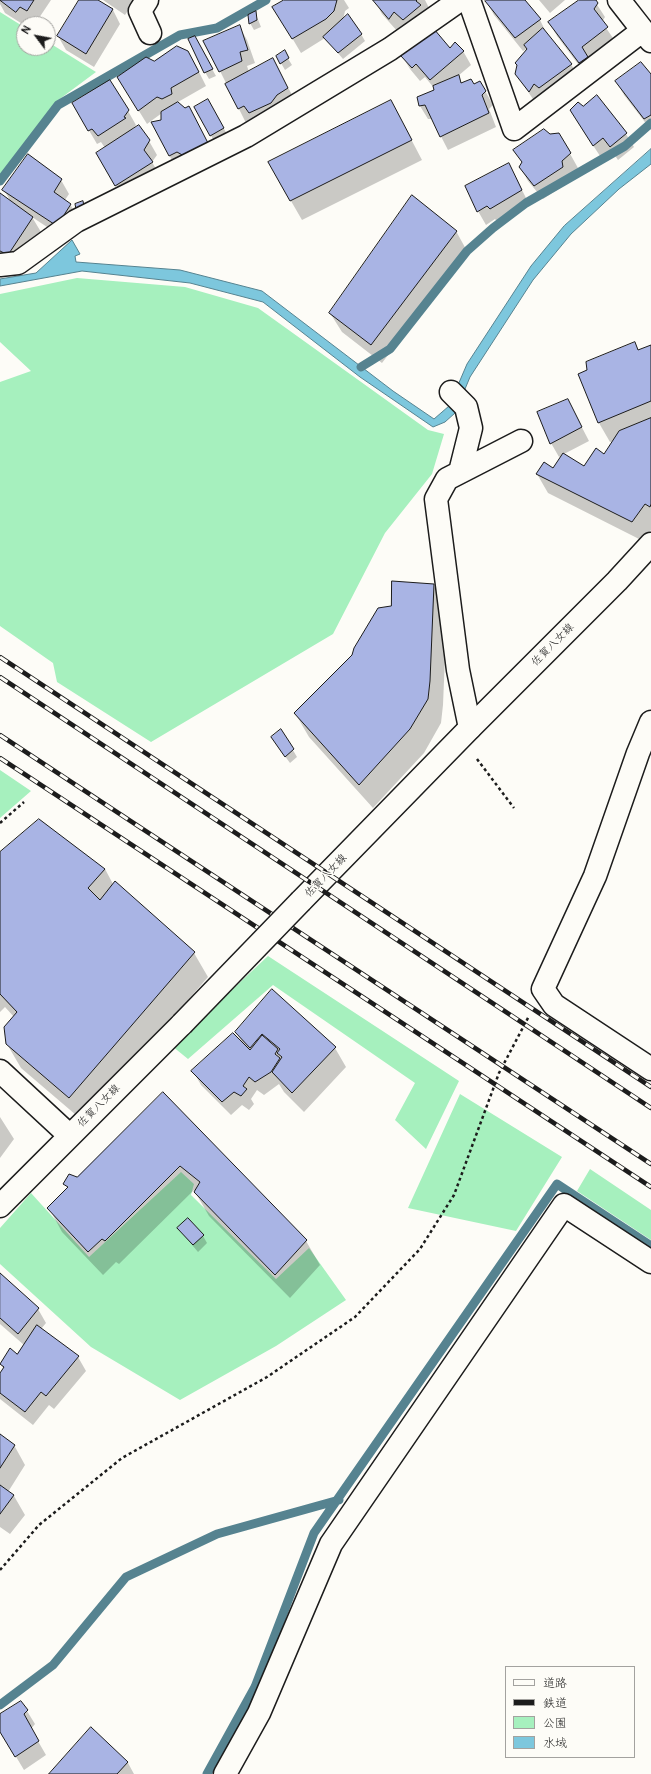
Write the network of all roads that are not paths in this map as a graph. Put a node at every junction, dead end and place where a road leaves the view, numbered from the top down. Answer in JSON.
{"nodes":[{"id":1,"x":147,"y":0,"type":"edge"},
{"id":2,"x":460,"y":0,"type":"edge"},
{"id":3,"x":469,"y":0,"type":"edge"},
{"id":4,"x":619,"y":0,"type":"edge"},
{"id":5,"x":150,"y":33,"type":"dead end"},
{"id":6,"x":647,"y":36,"type":"edge"},
{"id":7,"x":0,"y":265,"type":"edge"},
{"id":8,"x":451,"y":392,"type":"dead end"},
{"id":9,"x":521,"y":441,"type":"dead end"},
{"id":10,"x":460,"y":472,"type":"junction"},
{"id":11,"x":651,"y":544,"type":"edge"},
{"id":12,"x":651,"y":722,"type":"edge"},
{"id":13,"x":465,"y":733,"type":"junction"},
{"id":14,"x":651,"y":1069,"type":"edge"},
{"id":15,"x":0,"y":1072,"type":"edge"},
{"id":16,"x":69,"y":1135,"type":"junction"},
{"id":17,"x":0,"y":1206,"type":"edge"},
{"id":18,"x":651,"y":1262,"type":"edge"},
{"id":19,"x":225,"y":1774,"type":"edge"}],
"edges":[{"from":1,"to":5,"type":"street"},
{"from":2,"to":7,"type":"street"},
{"from":3,"to":6,"type":"street"},
{"from":4,"to":6,"type":"street"},
{"from":8,"to":10,"type":"street"},
{"from":9,"to":10,"type":"street"},
{"from":10,"to":13,"type":"street"},
{"from":11,"to":13,"type":"street","name":"佐賀八女線"},
{"from":12,"to":14,"type":"street"},
{"from":13,"to":16,"type":"street","name":"佐賀八女線","bridge":true},
{"from":15,"to":16,"type":"street"},
{"from":16,"to":17,"type":"street","name":"佐賀八女線"},
{"from":18,"to":19,"type":"street"}]}
